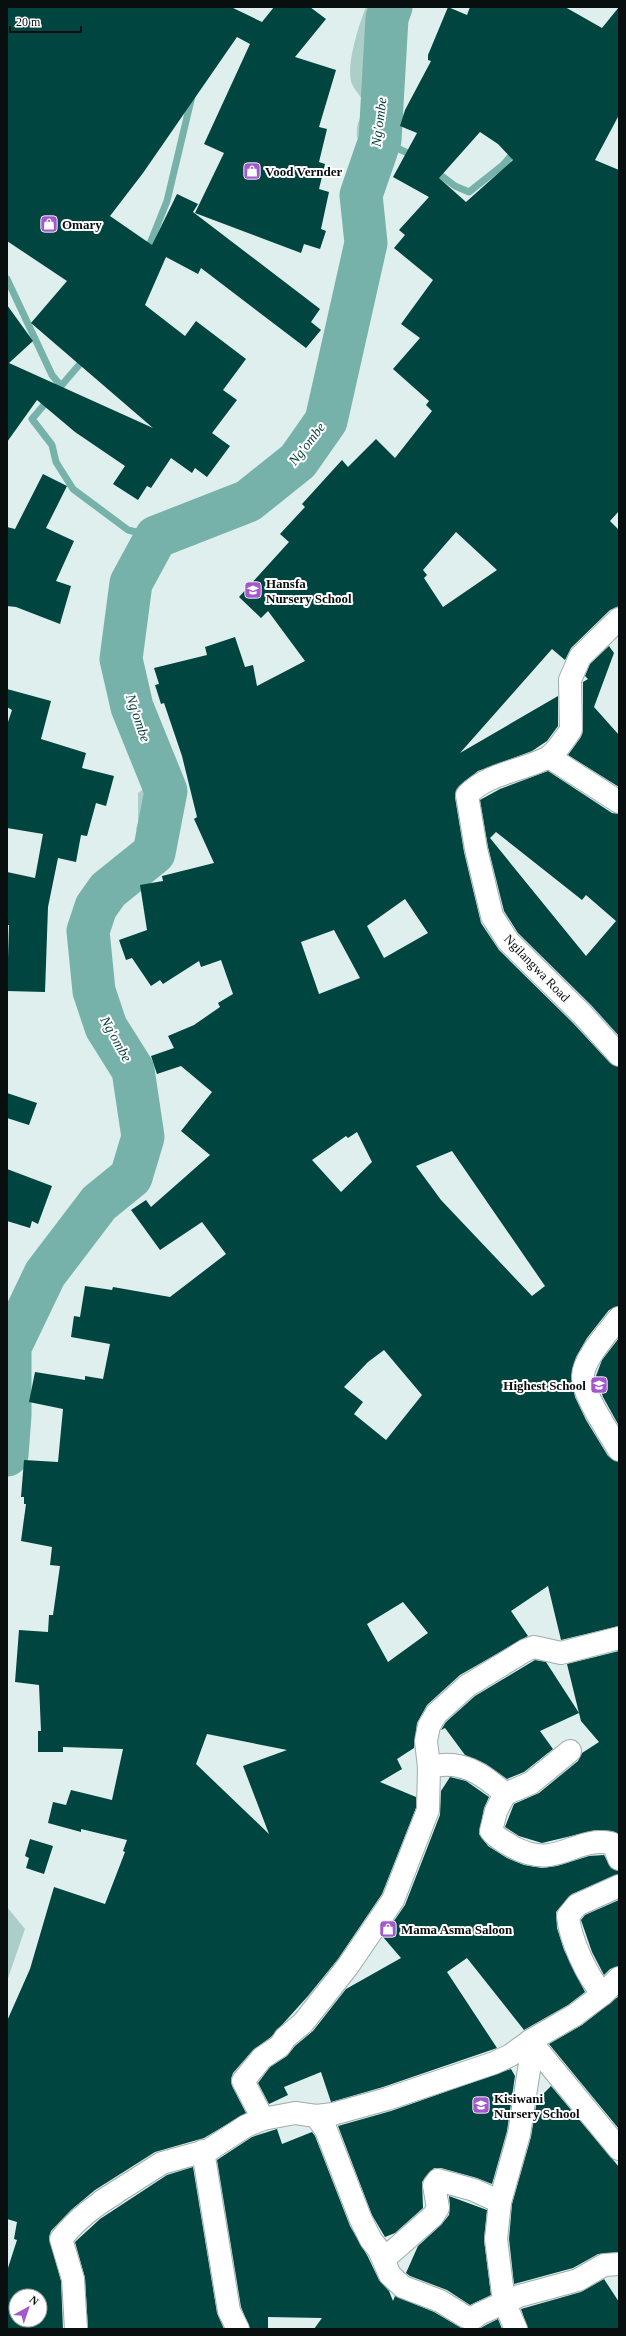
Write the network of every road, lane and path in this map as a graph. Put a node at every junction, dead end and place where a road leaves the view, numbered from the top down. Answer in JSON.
{"nodes":[{"id":1,"x":619,"y":619,"type":"edge"},
{"id":2,"x":549,"y":757,"type":"junction"},
{"id":3,"x":619,"y":802,"type":"edge"},
{"id":4,"x":619,"y":1055,"type":"edge"},
{"id":5,"x":619,"y":1318,"type":"edge"},
{"id":6,"x":619,"y":1450,"type":"edge"},
{"id":7,"x":619,"y":1638,"type":"edge"},
{"id":8,"x":570,"y":1752,"type":"dead end"},
{"id":9,"x":429,"y":1767,"type":"junction"},
{"id":10,"x":505,"y":1794,"type":"junction"},
{"id":11,"x":619,"y":1859,"type":"edge"},
{"id":12,"x":619,"y":1886,"type":"edge"},
{"id":13,"x":619,"y":1978,"type":"edge"},
{"id":14,"x":603,"y":1994,"type":"junction"},
{"id":15,"x":531,"y":2042,"type":"junction"},
{"id":16,"x":316,"y":2116,"type":"junction"},
{"id":17,"x":263,"y":2119,"type":"junction"},
{"id":18,"x":619,"y":2149,"type":"edge"},
{"id":19,"x":203,"y":2151,"type":"junction"},
{"id":20,"x":500,"y":2202,"type":"junction"},
{"id":21,"x":384,"y":2259,"type":"junction"},
{"id":22,"x":619,"y":2264,"type":"edge"},
{"id":23,"x":504,"y":2302,"type":"junction"},
{"id":24,"x":76,"y":2329,"type":"edge"},
{"id":25,"x":238,"y":2329,"type":"edge"},
{"id":26,"x":516,"y":2329,"type":"edge"}],
"edges":[{"from":1,"to":2,"type":"street"},
{"from":2,"to":3,"type":"street"},
{"from":2,"to":4,"type":"street","name":"Ngilangwa Road"},
{"from":5,"to":6,"type":"street"},
{"from":7,"to":9,"type":"street"},
{"from":8,"to":10,"type":"street"},
{"from":9,"to":10,"type":"street"},
{"from":9,"to":17,"type":"street"},
{"from":10,"to":11,"type":"street"},
{"from":12,"to":14,"type":"street"},
{"from":13,"to":14,"type":"street"},
{"from":14,"to":15,"type":"street"},
{"from":15,"to":16,"type":"street"},
{"from":15,"to":18,"type":"street"},
{"from":15,"to":20,"type":"street"},
{"from":16,"to":17,"type":"street"},
{"from":16,"to":21,"type":"street"},
{"from":17,"to":19,"type":"street"},
{"from":19,"to":24,"type":"street"},
{"from":19,"to":25,"type":"street"},
{"from":20,"to":21,"type":"street"},
{"from":20,"to":23,"type":"street"},
{"from":21,"to":23,"type":"street"},
{"from":22,"to":23,"type":"street"},
{"from":23,"to":26,"type":"street"}]}
